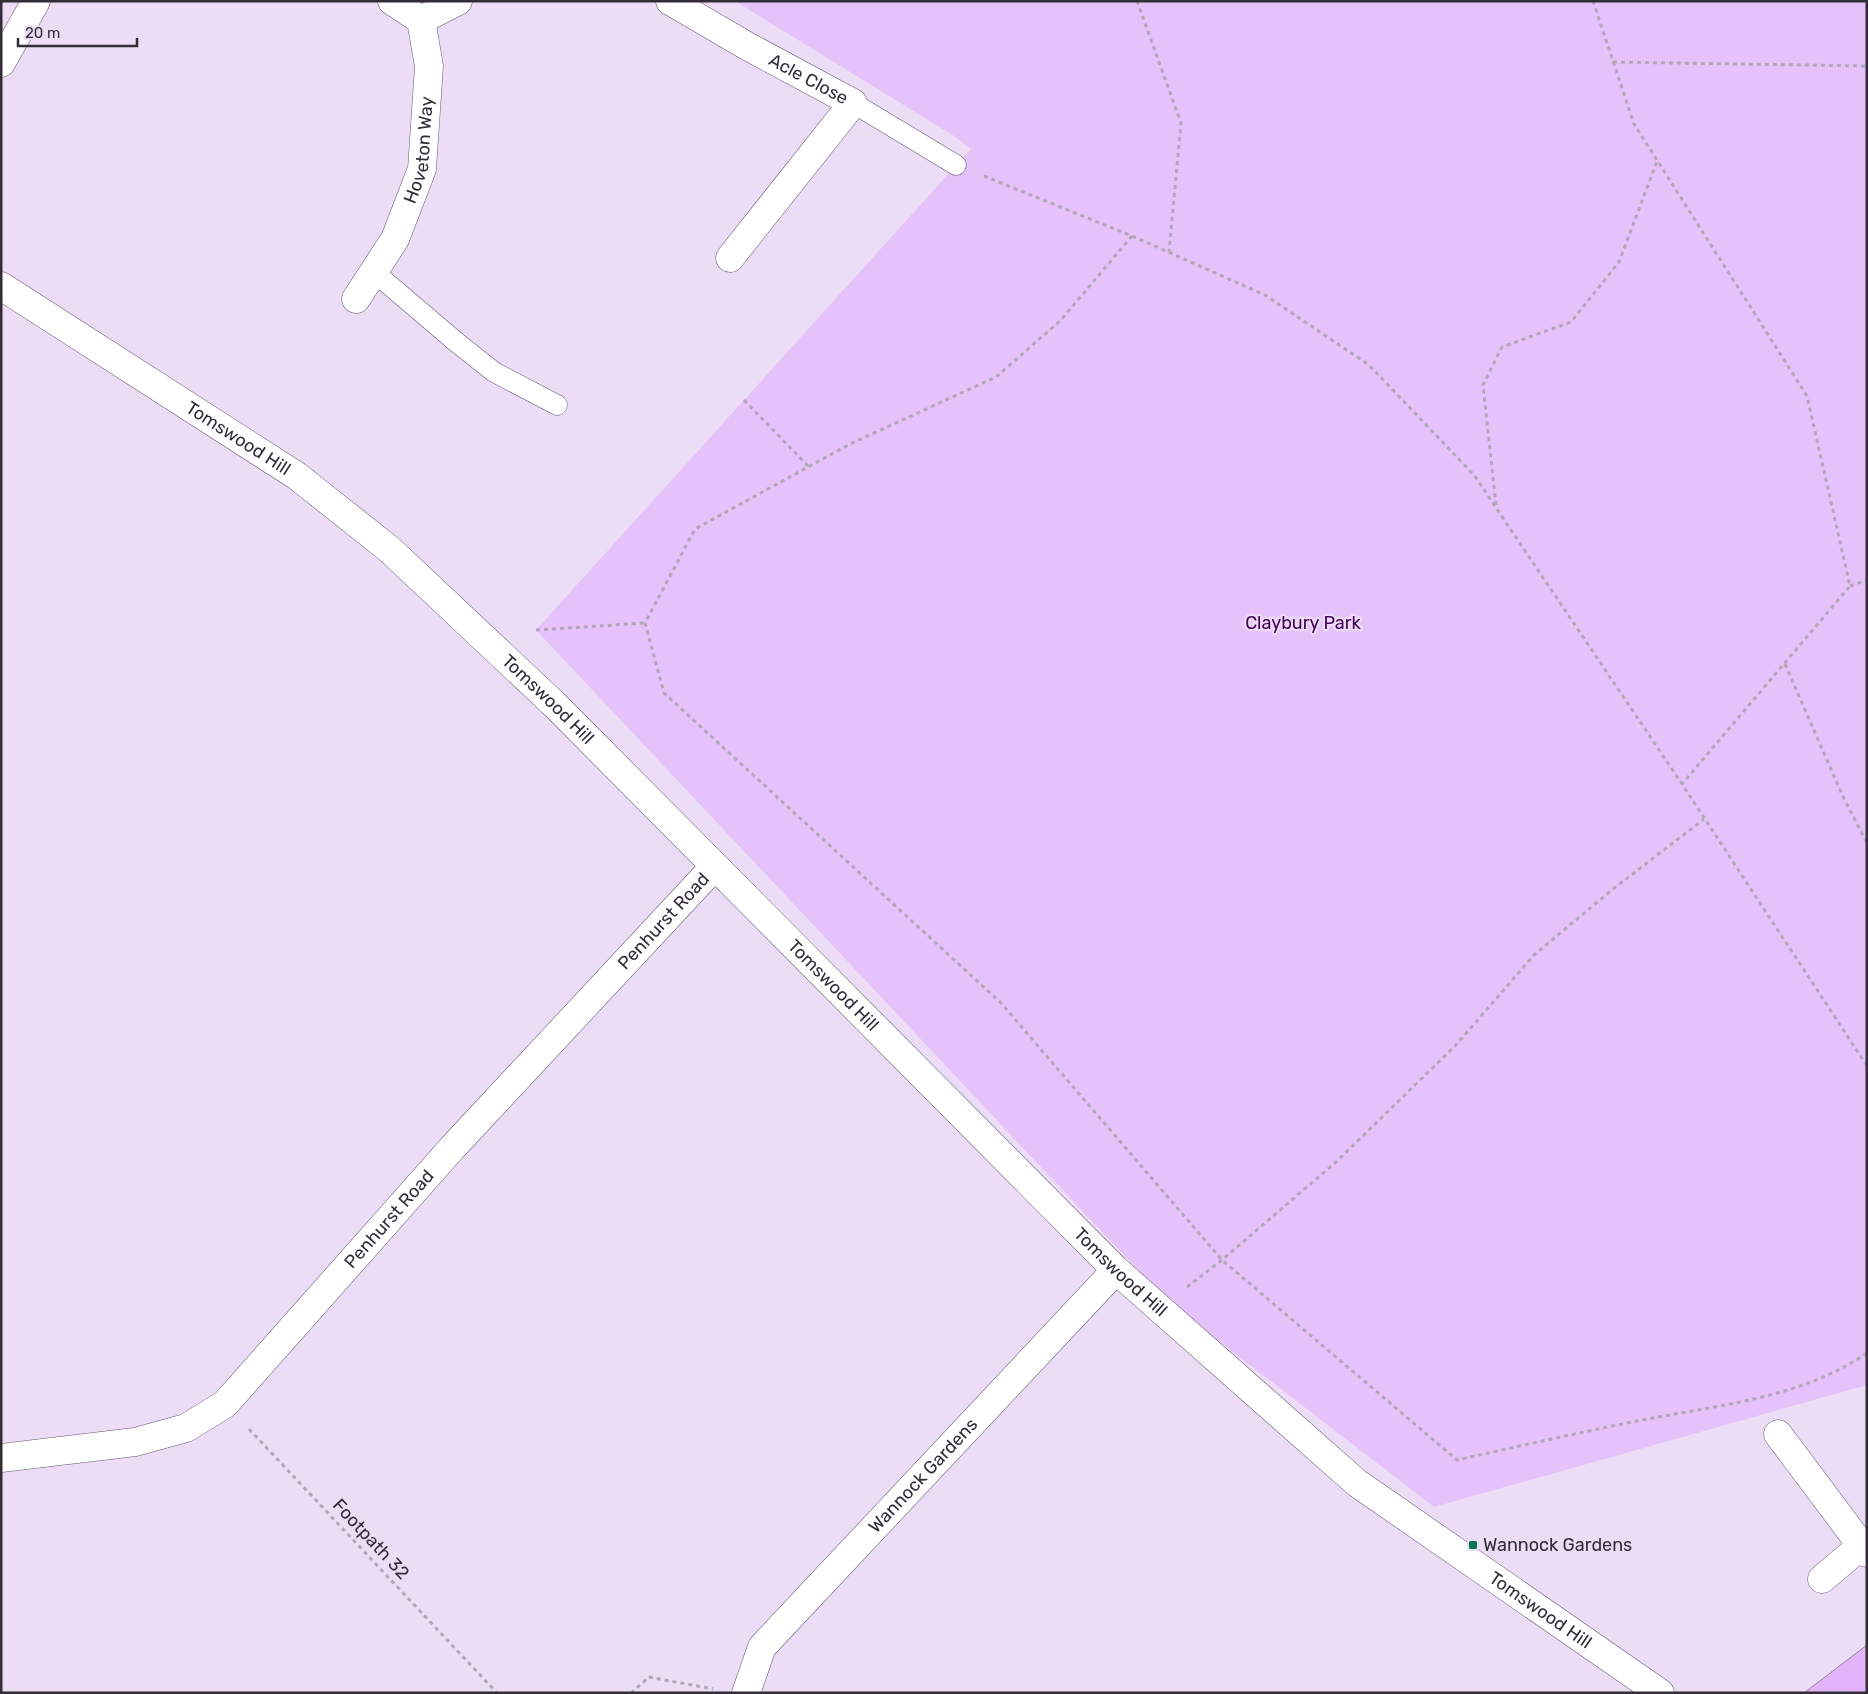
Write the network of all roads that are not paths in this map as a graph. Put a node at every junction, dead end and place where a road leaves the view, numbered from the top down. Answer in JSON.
{"nodes":[{"id":1,"x":36,"y":1,"type":"edge"},
{"id":2,"x":392,"y":1,"type":"edge"},
{"id":3,"x":458,"y":1,"type":"edge"},
{"id":4,"x":670,"y":1,"type":"edge"},
{"id":5,"x":420,"y":20,"type":"junction"},
{"id":6,"x":1,"y":63,"type":"edge"},
{"id":7,"x":853,"y":103,"type":"junction"},
{"id":8,"x":956,"y":165,"type":"road end"},
{"id":9,"x":730,"y":258,"type":"dead end"},
{"id":10,"x":374,"y":272,"type":"junction"},
{"id":11,"x":1,"y":286,"type":"edge"},
{"id":12,"x":356,"y":299,"type":"dead end"},
{"id":13,"x":556,"y":405,"type":"dead end"},
{"id":14,"x":715,"y":866,"type":"junction"},
{"id":15,"x":1116,"y":1270,"type":"junction"},
{"id":16,"x":1778,"y":1434,"type":"dead end"},
{"id":17,"x":1,"y":1458,"type":"edge"},
{"id":18,"x":1864,"y":1549,"type":"edge"},
{"id":19,"x":1822,"y":1579,"type":"dead end"},
{"id":20,"x":746,"y":1693,"type":"edge"},
{"id":21,"x":1660,"y":1693,"type":"edge"}],
"edges":[{"from":1,"to":6,"type":"street"},
{"from":2,"to":5,"type":"street"},
{"from":3,"to":5,"type":"street"},
{"from":4,"to":7,"type":"street","name":"Acle Close"},
{"from":5,"to":10,"type":"street","name":"Hoveton Way"},
{"from":7,"to":8,"type":"lane"},
{"from":7,"to":9,"type":"street","name":"Acle Close"},
{"from":10,"to":12,"type":"street","name":"Hoveton Way"},
{"from":10,"to":13,"type":"lane"},
{"from":11,"to":14,"type":"street","name":"Tomswood Hill"},
{"from":14,"to":15,"type":"street","name":"Tomswood Hill"},
{"from":14,"to":17,"type":"street","name":"Penhurst Road"},
{"from":15,"to":20,"type":"street","name":"Wannock Gardens"},
{"from":15,"to":21,"type":"street","name":"Tomswood Hill"},
{"from":16,"to":18,"type":"street"},
{"from":18,"to":19,"type":"street"}]}
